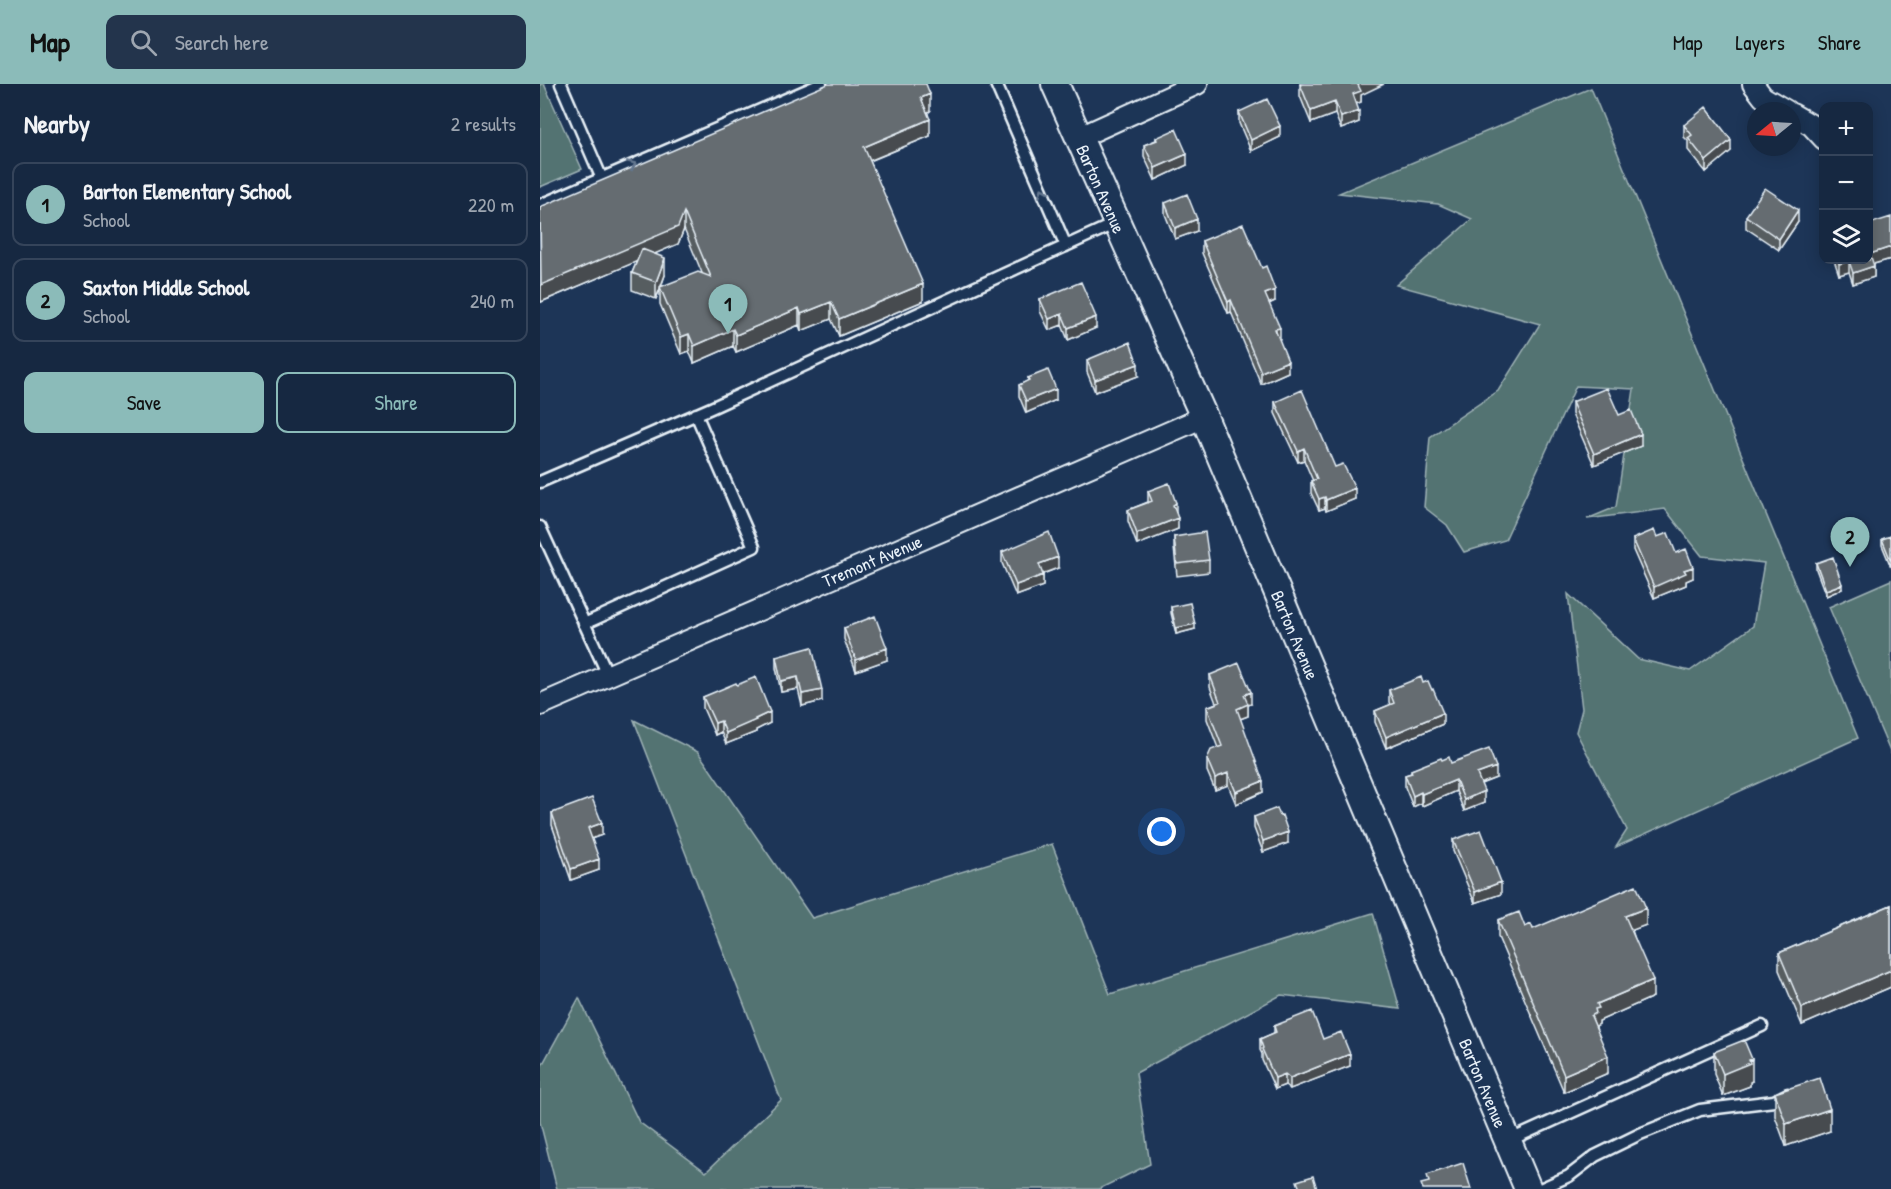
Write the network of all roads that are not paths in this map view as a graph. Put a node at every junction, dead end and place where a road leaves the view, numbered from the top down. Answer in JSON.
{"nodes":[{"id":1,"x":561,"y":84,"type":"edge"},
{"id":2,"x":821,"y":84,"type":"edge"},
{"id":3,"x":996,"y":84,"type":"edge"},
{"id":4,"x":1055,"y":84,"type":"edge"},
{"id":5,"x":1197,"y":84,"type":"edge"},
{"id":6,"x":1753,"y":84,"type":"edge"},
{"id":7,"x":1772,"y":102,"type":"edge"},
{"id":8,"x":1801,"y":119,"type":"edge"},
{"id":9,"x":1819,"y":134,"type":"edge"},
{"id":10,"x":1078,"y":138,"type":"junction"},
{"id":11,"x":602,"y":179,"type":"junction"},
{"id":12,"x":540,"y":205,"type":"edge"},
{"id":13,"x":1116,"y":222,"type":"junction"},
{"id":14,"x":1066,"y":246,"type":"junction"},
{"id":15,"x":696,"y":414,"type":"junction"},
{"id":16,"x":1204,"y":417,"type":"junction"},
{"id":17,"x":540,"y":482,"type":"edge"},
{"id":18,"x":540,"y":527,"type":"edge"},
{"id":19,"x":584,"y":624,"type":"junction"},
{"id":20,"x":608,"y":675,"type":"junction"},
{"id":21,"x":540,"y":705,"type":"edge"},
{"id":22,"x":1762,"y":1026,"type":"dead end"},
{"id":23,"x":1795,"y":1091,"type":"edge"},
{"id":24,"x":1508,"y":1142,"type":"junction"},
{"id":25,"x":1528,"y":1189,"type":"edge"},
{"id":26,"x":1540,"y":1189,"type":"edge"}],
"edges":[{"from":1,"to":11,"type":"lane"},
{"from":11,"to":2,"type":"lane","one_way":true},
{"from":14,"to":3,"type":"lane","one_way":true},
{"from":4,"to":10,"type":"street","name":"Barton Avenue"},
{"from":5,"to":10,"type":"street"},
{"from":6,"to":7,"type":"street"},
{"from":8,"to":9,"type":"street"},
{"from":10,"to":13,"type":"street","name":"Barton Avenue"},
{"from":11,"to":12,"type":"lane"},
{"from":13,"to":14,"type":"lane"},
{"from":13,"to":16,"type":"street","name":"Barton Avenue"},
{"from":14,"to":15,"type":"lane"},
{"from":15,"to":17,"type":"lane"},
{"from":15,"to":19,"type":"lane"},
{"from":16,"to":20,"type":"street","name":"Tremont Avenue"},
{"from":16,"to":24,"type":"street","name":"Barton Avenue"},
{"from":18,"to":19,"type":"lane"},
{"from":19,"to":20,"type":"lane"},
{"from":20,"to":21,"type":"street","name":"Tremont Avenue"},
{"from":22,"to":24,"type":"lane"},
{"from":23,"to":26,"type":"lane"},
{"from":24,"to":25,"type":"street","name":"Barton Avenue"}]}
